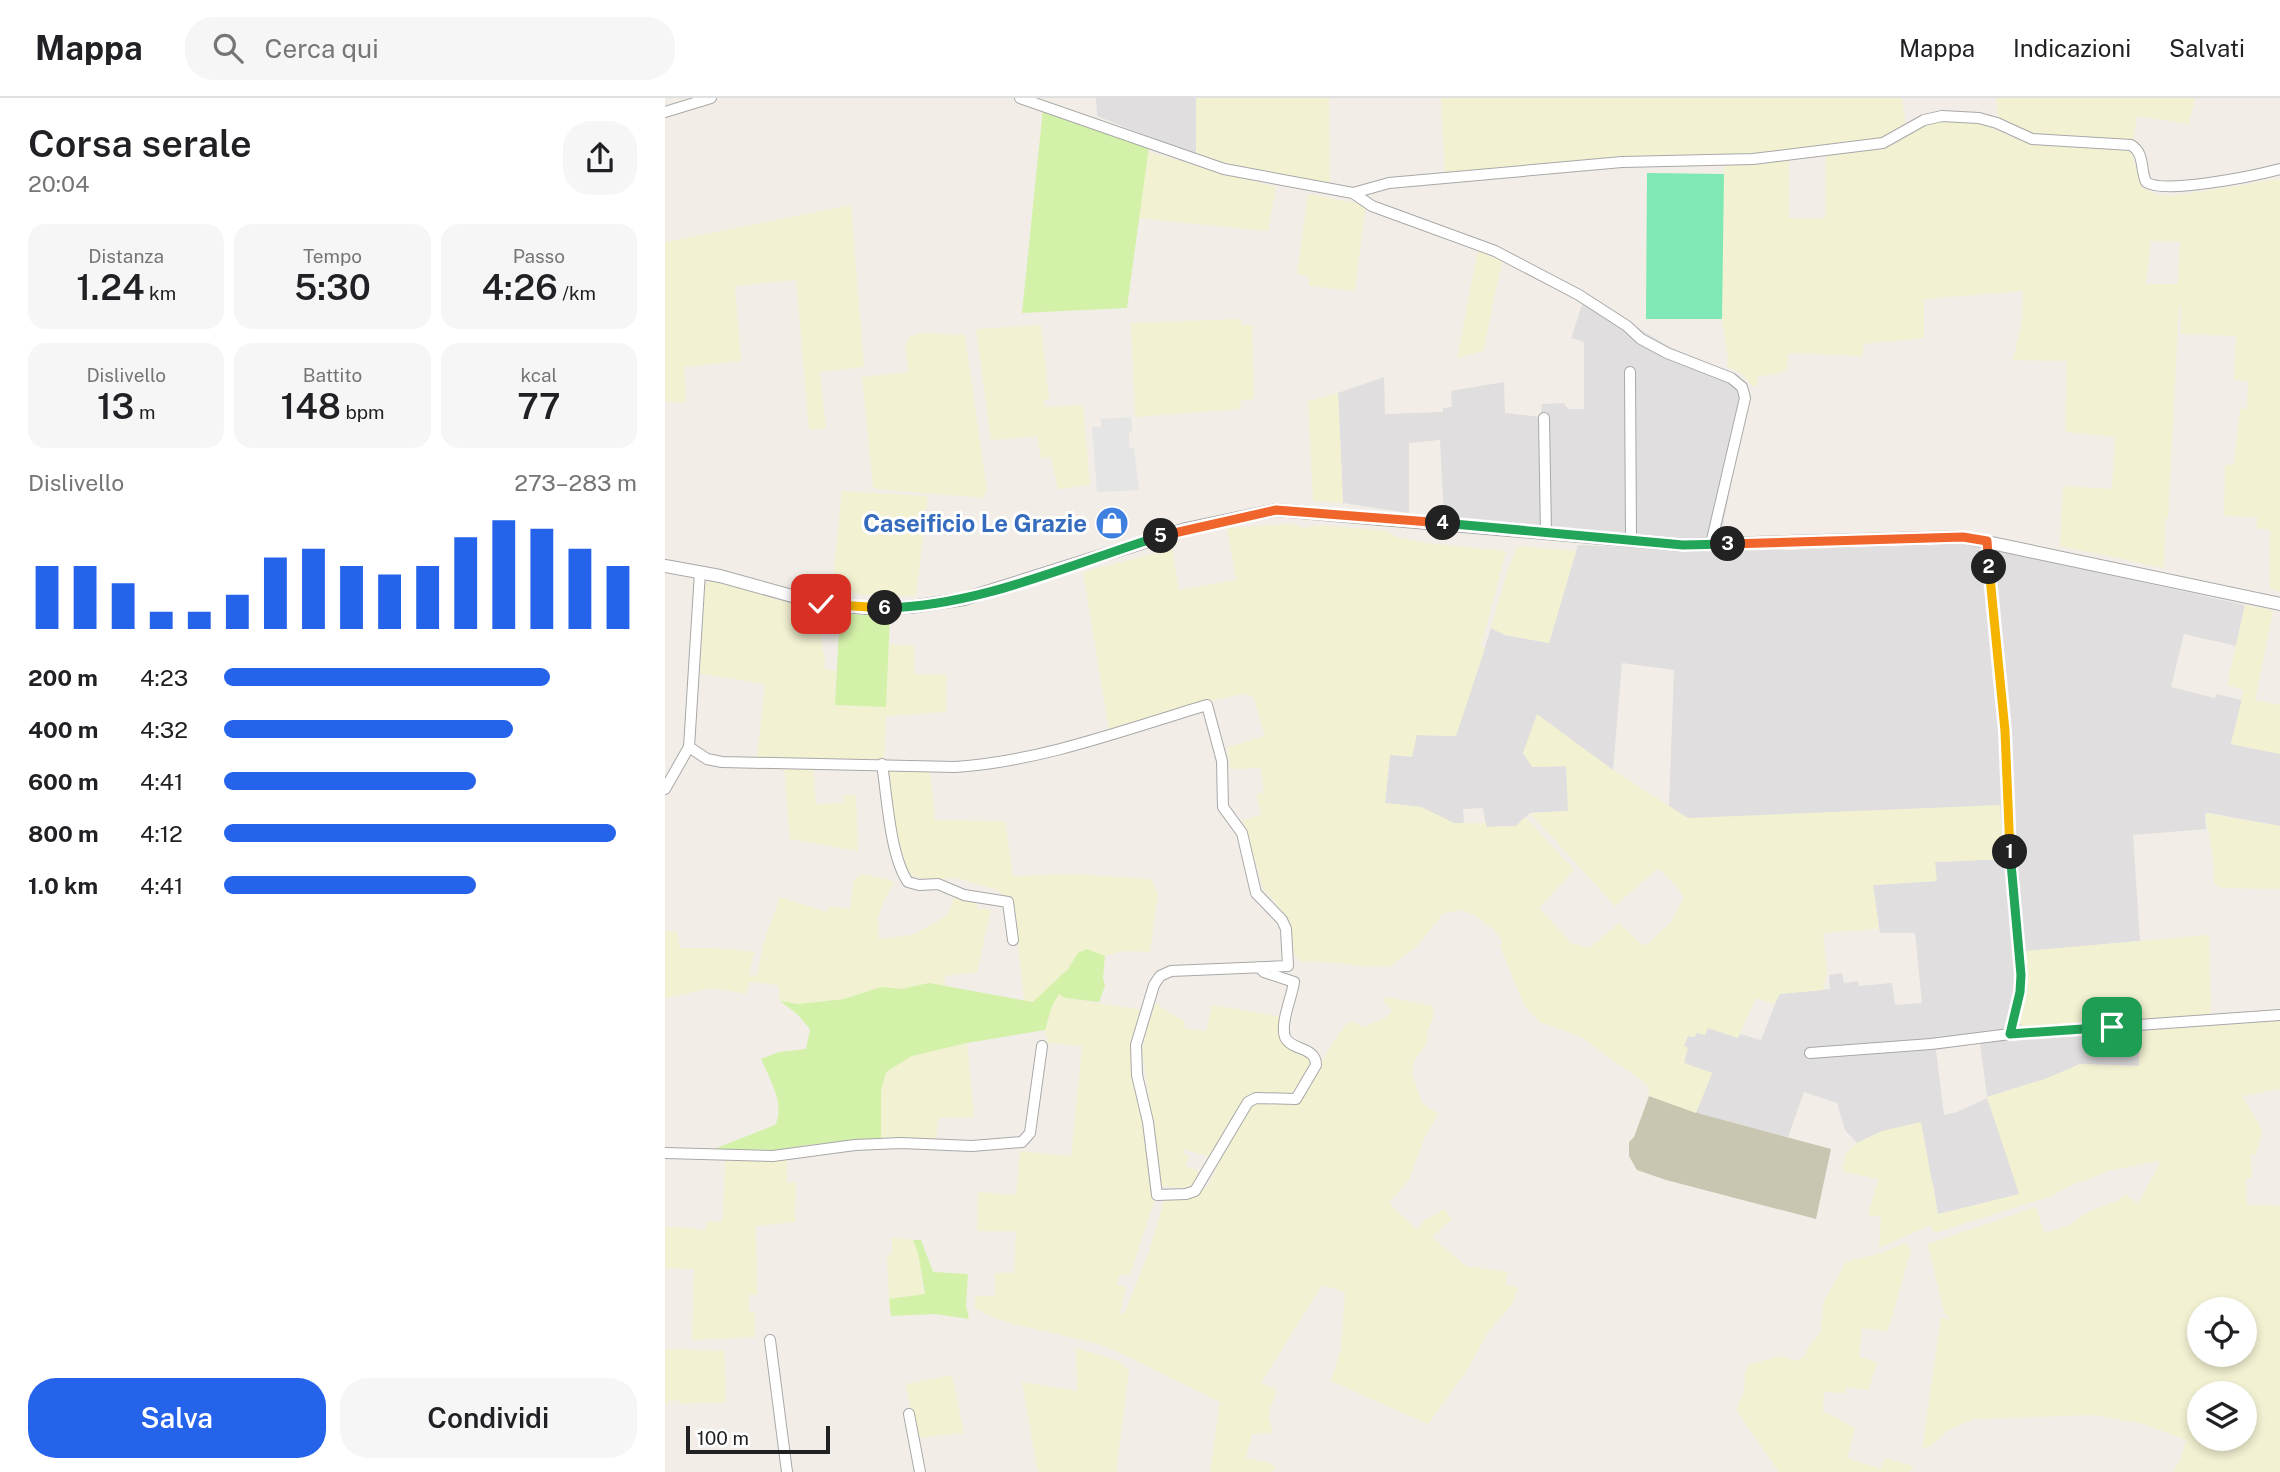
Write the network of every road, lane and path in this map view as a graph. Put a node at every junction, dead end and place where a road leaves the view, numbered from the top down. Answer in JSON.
{"nodes":[{"id":1,"x":711,"y":98,"type":"edge"},
{"id":2,"x":1020,"y":98,"type":"edge"},
{"id":3,"x":665,"y":113,"type":"edge"},
{"id":4,"x":2280,"y":169,"type":"edge"},
{"id":5,"x":1353,"y":193,"type":"junction"},
{"id":6,"x":1630,"y":372,"type":"dead end"},
{"id":7,"x":1543,"y":418,"type":"dead end"},
{"id":8,"x":1546,"y":534,"type":"junction"},
{"id":9,"x":1631,"y":540,"type":"junction"},
{"id":10,"x":1987,"y":541,"type":"junction"},
{"id":11,"x":1711,"y":544,"type":"junction"},
{"id":12,"x":665,"y":566,"type":"edge"},
{"id":13,"x":700,"y":572,"type":"junction"},
{"id":14,"x":2280,"y":604,"type":"edge"},
{"id":15,"x":689,"y":747,"type":"junction"},
{"id":16,"x":882,"y":764,"type":"junction"},
{"id":17,"x":665,"y":789,"type":"edge"},
{"id":18,"x":1013,"y":940,"type":"dead end"},
{"id":19,"x":1259,"y":967,"type":"junction"},
{"id":20,"x":2280,"y":1015,"type":"edge"},
{"id":21,"x":2010,"y":1034,"type":"junction"},
{"id":22,"x":1042,"y":1046,"type":"dead end"},
{"id":23,"x":1810,"y":1053,"type":"dead end"},
{"id":24,"x":665,"y":1153,"type":"edge"},
{"id":25,"x":770,"y":1340,"type":"dead end"},
{"id":26,"x":909,"y":1414,"type":"dead end"},
{"id":27,"x":787,"y":1472,"type":"edge"},
{"id":28,"x":920,"y":1472,"type":"edge"}],
"edges":[{"from":1,"to":3,"type":"street"},
{"from":2,"to":5,"type":"street"},
{"from":4,"to":5,"type":"street"},
{"from":5,"to":11,"type":"street"},
{"from":6,"to":9,"type":"street"},
{"from":7,"to":8,"type":"street"},
{"from":8,"to":9,"type":"street"},
{"from":8,"to":13,"type":"street"},
{"from":9,"to":11,"type":"street"},
{"from":10,"to":11,"type":"street"},
{"from":10,"to":14,"type":"street"},
{"from":10,"to":21,"type":"street"},
{"from":12,"to":13,"type":"street"},
{"from":13,"to":15,"type":"street"},
{"from":15,"to":16,"type":"street"},
{"from":15,"to":17,"type":"street"},
{"from":16,"to":18,"type":"street"},
{"from":16,"to":19,"type":"street"},
{"from":19,"to":19,"type":"street"},
{"from":20,"to":21,"type":"street"},
{"from":21,"to":23,"type":"street"},
{"from":22,"to":24,"type":"street"},
{"from":25,"to":27,"type":"street"},
{"from":26,"to":28,"type":"street"}]}
